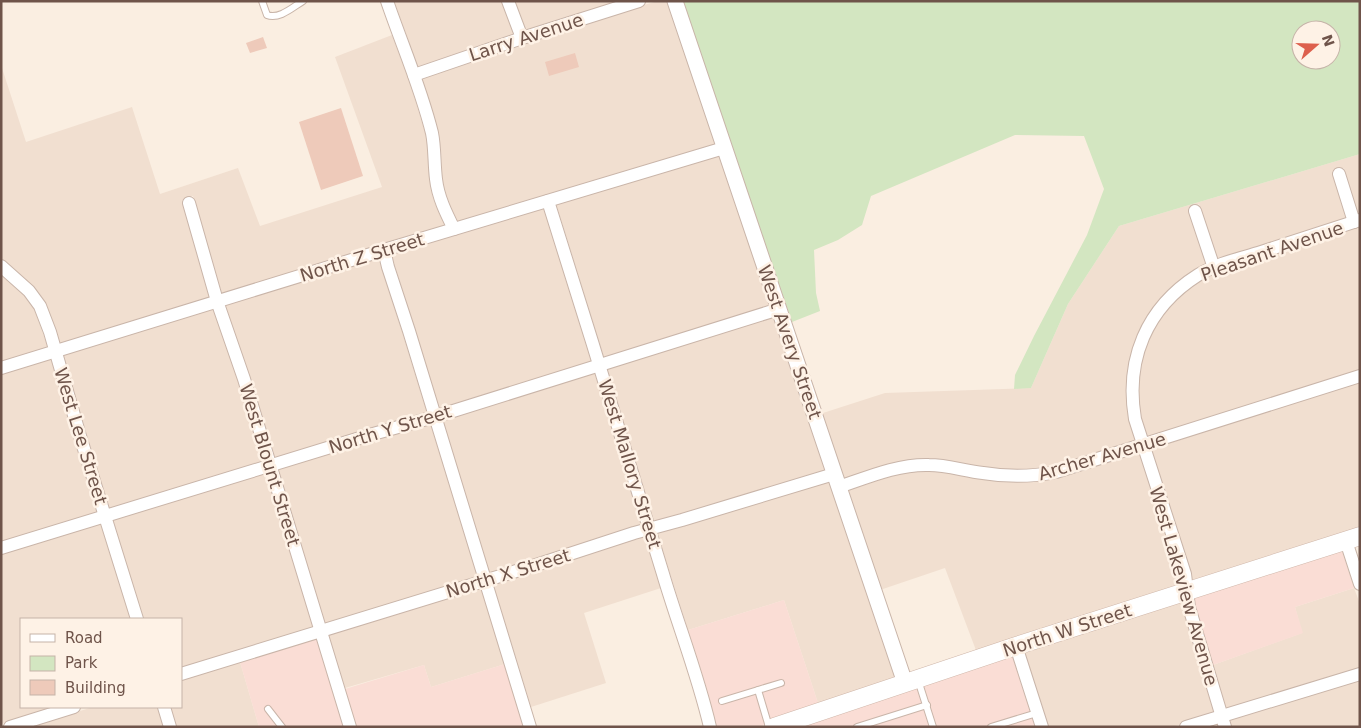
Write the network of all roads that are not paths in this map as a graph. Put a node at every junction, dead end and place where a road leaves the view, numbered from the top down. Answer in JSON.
{"nodes":[{"id":1,"x":262,"y":1,"type":"edge"},
{"id":2,"x":303,"y":1,"type":"edge"},
{"id":3,"x":387,"y":1,"type":"edge"},
{"id":4,"x":508,"y":1,"type":"edge"},
{"id":5,"x":638,"y":1,"type":"edge"},
{"id":6,"x":675,"y":1,"type":"edge"},
{"id":7,"x":522,"y":38,"type":"junction"},
{"id":8,"x":414,"y":74,"type":"junction"},
{"id":9,"x":724,"y":148,"type":"junction"},
{"id":10,"x":1339,"y":174,"type":"dead end"},
{"id":11,"x":548,"y":201,"type":"junction"},
{"id":12,"x":189,"y":203,"type":"dead end"},
{"id":13,"x":1195,"y":211,"type":"dead end"},
{"id":14,"x":1357,"y":221,"type":"edge"},
{"id":15,"x":454,"y":229,"type":"junction"},
{"id":16,"x":384,"y":250,"type":"junction"},
{"id":17,"x":1,"y":266,"type":"edge"},
{"id":18,"x":1214,"y":268,"type":"junction"},
{"id":19,"x":217,"y":301,"type":"junction"},
{"id":20,"x":779,"y":309,"type":"junction"},
{"id":21,"x":55,"y":351,"type":"junction"},
{"id":22,"x":600,"y":365,"type":"junction"},
{"id":23,"x":1,"y":368,"type":"edge"},
{"id":24,"x":1360,"y":376,"type":"edge"},
{"id":25,"x":434,"y":417,"type":"junction"},
{"id":26,"x":1143,"y":445,"type":"junction"},
{"id":27,"x":270,"y":466,"type":"junction"},
{"id":28,"x":837,"y":480,"type":"junction"},
{"id":29,"x":105,"y":516,"type":"junction"},
{"id":30,"x":650,"y":529,"type":"junction"},
{"id":31,"x":1353,"y":538,"type":"edge"},
{"id":32,"x":1,"y":548,"type":"edge"},
{"id":33,"x":485,"y":581,"type":"junction"},
{"id":34,"x":1360,"y":584,"type":"edge"},
{"id":35,"x":1187,"y":592,"type":"junction"},
{"id":36,"x":137,"y":618,"type":"edge"},
{"id":37,"x":321,"y":631,"type":"junction"},
{"id":38,"x":1016,"y":646,"type":"junction"},
{"id":39,"x":182,"y":674,"type":"edge"},
{"id":40,"x":1360,"y":674,"type":"edge"},
{"id":41,"x":911,"y":681,"type":"junction"},
{"id":42,"x":780,"y":683,"type":"dead end"},
{"id":43,"x":758,"y":690,"type":"junction"},
{"id":44,"x":722,"y":701,"type":"dead end"},
{"id":45,"x":927,"y":705,"type":"junction"},
{"id":46,"x":71,"y":708,"type":"edge"},
{"id":47,"x":164,"y":708,"type":"edge"},
{"id":48,"x":268,"y":709,"type":"dead end"},
{"id":49,"x":1037,"y":713,"type":"junction"},
{"id":50,"x":1223,"y":722,"type":"edge"},
{"id":51,"x":10,"y":727,"type":"edge"},
{"id":52,"x":170,"y":727,"type":"edge"},
{"id":53,"x":282,"y":727,"type":"edge"},
{"id":54,"x":350,"y":727,"type":"edge"},
{"id":55,"x":530,"y":727,"type":"edge"},
{"id":56,"x":710,"y":727,"type":"edge"},
{"id":57,"x":770,"y":727,"type":"edge"},
{"id":58,"x":774,"y":727,"type":"edge"},
{"id":59,"x":857,"y":727,"type":"edge"},
{"id":60,"x":933,"y":727,"type":"edge"},
{"id":61,"x":991,"y":727,"type":"edge"},
{"id":62,"x":1042,"y":727,"type":"edge"},
{"id":63,"x":1186,"y":727,"type":"edge"}],
"edges":[{"from":1,"to":2,"type":"lane"},
{"from":3,"to":8,"type":"street"},
{"from":4,"to":7,"type":"street"},
{"from":5,"to":7,"type":"street","name":"Larry Avenue"},
{"from":6,"to":9,"type":"street","name":"West Avery Street"},
{"from":7,"to":8,"type":"street","name":"Larry Avenue"},
{"from":8,"to":15,"type":"street"},
{"from":9,"to":11,"type":"street","name":"North Z Street"},
{"from":9,"to":20,"type":"street","name":"West Avery Street"},
{"from":10,"to":14,"type":"street"},
{"from":11,"to":15,"type":"street","name":"North Z Street"},
{"from":11,"to":22,"type":"street","name":"West Mallory Street"},
{"from":12,"to":19,"type":"street","name":"West Blount Street"},
{"from":13,"to":18,"type":"street"},
{"from":14,"to":18,"type":"street","name":"Pleasant Avenue"},
{"from":15,"to":16,"type":"street","name":"North Z Street"},
{"from":16,"to":19,"type":"street","name":"North Z Street"},
{"from":16,"to":25,"type":"street"},
{"from":17,"to":21,"type":"street","name":"West Lee Street"},
{"from":18,"to":26,"type":"street","name":"Pleasant Avenue"},
{"from":19,"to":21,"type":"street","name":"North Z Street"},
{"from":19,"to":27,"type":"street","name":"West Blount Street"},
{"from":20,"to":22,"type":"street","name":"North Y Street"},
{"from":20,"to":28,"type":"street","name":"West Avery Street"},
{"from":21,"to":23,"type":"street","name":"North Z Street"},
{"from":21,"to":29,"type":"street","name":"West Lee Street"},
{"from":22,"to":25,"type":"street","name":"North Y Street"},
{"from":22,"to":30,"type":"street","name":"West Mallory Street"},
{"from":24,"to":26,"type":"street","name":"Archer Avenue"},
{"from":25,"to":27,"type":"street","name":"North Y Street"},
{"from":25,"to":33,"type":"street"},
{"from":26,"to":28,"type":"street","name":"Archer Avenue"},
{"from":26,"to":35,"type":"street","name":"West Lakeview Avenue"},
{"from":27,"to":29,"type":"street","name":"North Y Street"},
{"from":27,"to":37,"type":"street","name":"West Blount Street"},
{"from":28,"to":30,"type":"street","name":"North X Street"},
{"from":28,"to":41,"type":"street","name":"West Avery Street"},
{"from":29,"to":32,"type":"street","name":"North Y Street"},
{"from":29,"to":36,"type":"street","name":"West Lee Street"},
{"from":30,"to":33,"type":"street","name":"North X Street"},
{"from":30,"to":56,"type":"street","name":"West Mallory Street"},
{"from":31,"to":34,"type":"street"},
{"from":31,"to":35,"type":"main road","name":"North W Street"},
{"from":33,"to":37,"type":"street","name":"North X Street"},
{"from":33,"to":55,"type":"street"},
{"from":35,"to":38,"type":"main road","name":"North W Street"},
{"from":35,"to":50,"type":"street","name":"West Lakeview Avenue"},
{"from":37,"to":39,"type":"street","name":"North X Street"},
{"from":37,"to":54,"type":"street","name":"West Blount Street"},
{"from":38,"to":41,"type":"main road","name":"North W Street"},
{"from":38,"to":49,"type":"street"},
{"from":40,"to":50,"type":"street"},
{"from":41,"to":45,"type":"lane"},
{"from":41,"to":58,"type":"main road","name":"North W Street"},
{"from":42,"to":43,"type":"lane"},
{"from":43,"to":44,"type":"lane"},
{"from":43,"to":57,"type":"lane"},
{"from":45,"to":59,"type":"lane"},
{"from":45,"to":60,"type":"lane"},
{"from":46,"to":51,"type":"street"},
{"from":47,"to":52,"type":"street"},
{"from":48,"to":53,"type":"lane"},
{"from":49,"to":61,"type":"lane"},
{"from":49,"to":62,"type":"street"},
{"from":50,"to":63,"type":"street"}]}
